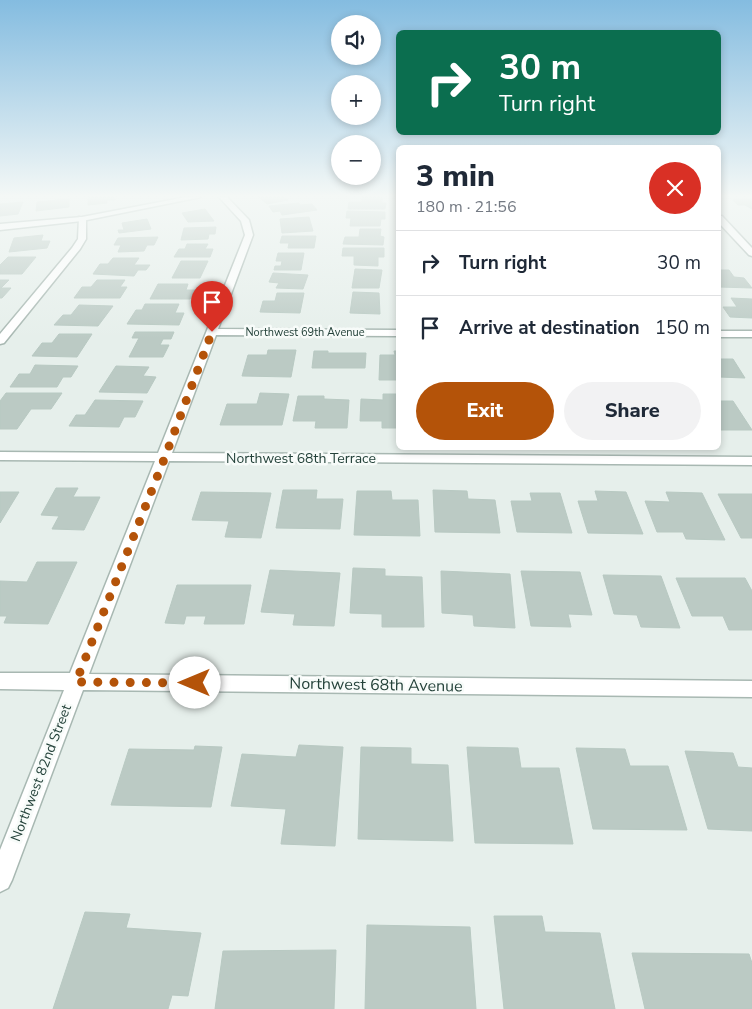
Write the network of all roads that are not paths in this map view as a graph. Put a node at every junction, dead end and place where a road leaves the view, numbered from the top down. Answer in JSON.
{"nodes":[{"id":1,"x":79,"y":244,"type":"edge"},
{"id":2,"x":246,"y":244,"type":"edge"},
{"id":3,"x":212,"y":332,"type":"junction"},
{"id":4,"x":396,"y":332,"type":"edge"},
{"id":5,"x":721,"y":334,"type":"edge"},
{"id":6,"x":752,"y":334,"type":"edge"},
{"id":7,"x":0,"y":341,"type":"edge"},
{"id":8,"x":0,"y":456,"type":"edge"},
{"id":9,"x":165,"y":457,"type":"junction"},
{"id":10,"x":752,"y":461,"type":"edge"},
{"id":11,"x":0,"y":681,"type":"edge"},
{"id":12,"x":76,"y":682,"type":"junction"},
{"id":13,"x":752,"y":689,"type":"edge"},
{"id":14,"x":0,"y":880,"type":"edge"}],
"edges":[{"from":1,"to":7,"type":"street"},
{"from":2,"to":3,"type":"street","name":"Northwest 82nd Street"},
{"from":3,"to":4,"type":"street","name":"Northwest 69th Avenue"},
{"from":3,"to":9,"type":"street","name":"Northwest 82nd Street"},
{"from":5,"to":6,"type":"street"},
{"from":8,"to":9,"type":"street","name":"Northwest 68th Terrace"},
{"from":9,"to":10,"type":"street","name":"Northwest 68th Terrace"},
{"from":9,"to":12,"type":"street","name":"Northwest 82nd Street"},
{"from":11,"to":12,"type":"street","name":"Northwest 68th Avenue"},
{"from":12,"to":13,"type":"street","name":"Northwest 68th Avenue"},
{"from":12,"to":14,"type":"street","name":"Northwest 82nd Street"}]}
